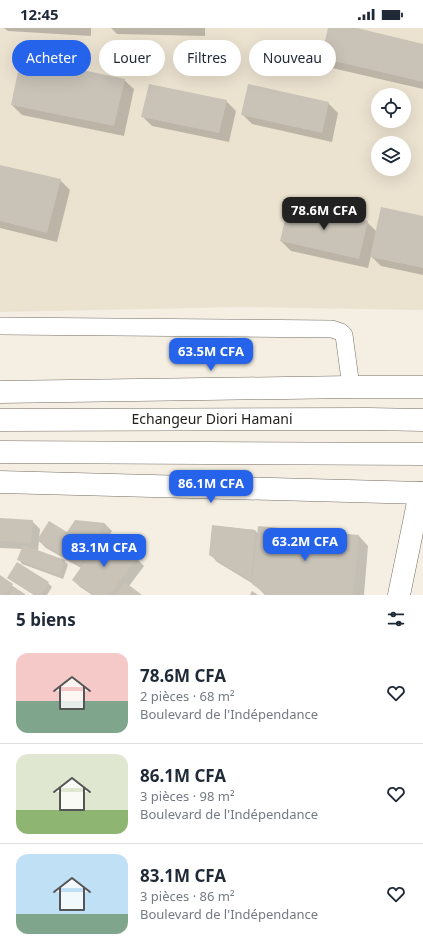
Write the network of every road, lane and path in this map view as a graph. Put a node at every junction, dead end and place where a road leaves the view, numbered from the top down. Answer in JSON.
{"nodes":[{"id":1,"x":0,"y":326,"type":"edge"},
{"id":2,"x":351,"y":387,"type":"junction"},
{"id":3,"x":423,"y":387,"type":"edge"},
{"id":4,"x":0,"y":392,"type":"edge"},
{"id":5,"x":0,"y":420,"type":"edge"},
{"id":6,"x":423,"y":420,"type":"edge"},
{"id":7,"x":0,"y":452,"type":"edge"},
{"id":8,"x":423,"y":454,"type":"edge"},
{"id":9,"x":0,"y":482,"type":"edge"},
{"id":10,"x":421,"y":493,"type":"edge"},
{"id":11,"x":399,"y":595,"type":"edge"}],
"edges":[{"from":1,"to":2,"type":"lane"},
{"from":2,"to":3,"type":"main road"},
{"from":2,"to":4,"type":"main road"},
{"from":5,"to":6,"type":"main road","name":"Echangeur Diori Hamani"},
{"from":7,"to":8,"type":"main road"},
{"from":9,"to":10,"type":"main road"},
{"from":10,"to":11,"type":"main road"}]}
